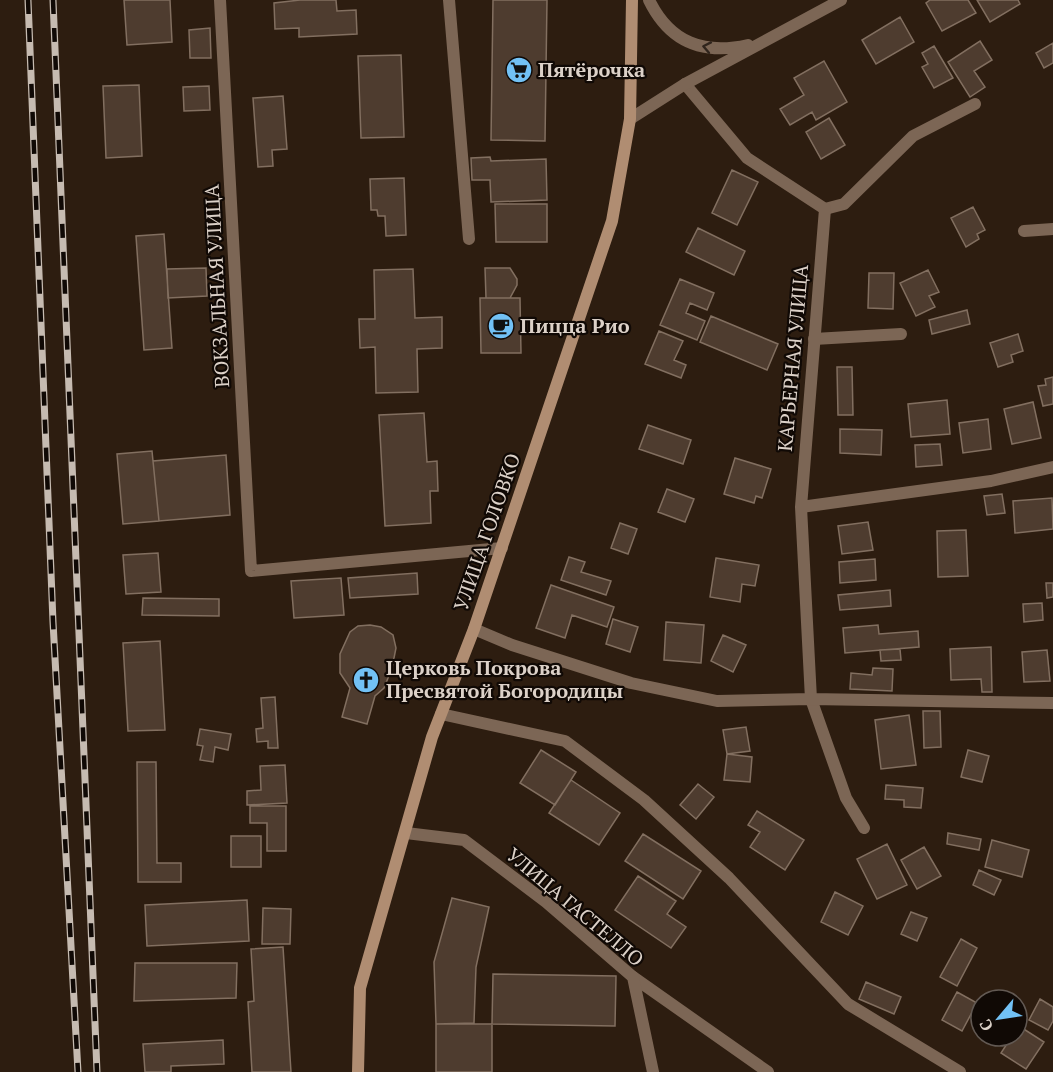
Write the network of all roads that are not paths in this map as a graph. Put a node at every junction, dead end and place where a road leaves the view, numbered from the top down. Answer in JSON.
{"nodes":[{"id":1,"x":220,"y":0,"type":"edge"},
{"id":2,"x":449,"y":0,"type":"edge"},
{"id":3,"x":633,"y":0,"type":"edge"},
{"id":4,"x":649,"y":0,"type":"edge"},
{"id":5,"x":841,"y":0,"type":"edge"},
{"id":6,"x":764,"y":41,"type":"junction"},
{"id":7,"x":685,"y":84,"type":"junction"},
{"id":8,"x":975,"y":104,"type":"dead end"},
{"id":9,"x":630,"y":119,"type":"junction"},
{"id":10,"x":825,"y":209,"type":"junction"},
{"id":11,"x":1053,"y":229,"type":"edge"},
{"id":12,"x":1024,"y":231,"type":"dead end"},
{"id":13,"x":469,"y":239,"type":"dead end"},
{"id":14,"x":901,"y":334,"type":"dead end"},
{"id":15,"x":814,"y":339,"type":"junction"},
{"id":16,"x":1053,"y":467,"type":"edge"},
{"id":17,"x":801,"y":507,"type":"junction"},
{"id":18,"x":502,"y":548,"type":"junction"},
{"id":19,"x":474,"y":629,"type":"junction"},
{"id":20,"x":811,"y":699,"type":"junction"},
{"id":21,"x":1053,"y":703,"type":"edge"},
{"id":22,"x":441,"y":714,"type":"junction"},
{"id":23,"x":864,"y":828,"type":"dead end"},
{"id":24,"x":406,"y":833,"type":"junction"},
{"id":25,"x":633,"y":977,"type":"junction"},
{"id":26,"x":744,"y":1054,"type":"junction"},
{"id":27,"x":357,"y":1072,"type":"edge"},
{"id":28,"x":653,"y":1072,"type":"edge"},
{"id":29,"x":750,"y":1072,"type":"edge"},
{"id":30,"x":768,"y":1072,"type":"edge"},
{"id":31,"x":960,"y":1072,"type":"edge"}],
"edges":[{"from":1,"to":18,"type":"street","name":"ВОКЗАЛЬНАЯ УЛИЦА"},
{"from":2,"to":13,"type":"street"},
{"from":3,"to":9,"type":"main road","name":"УЛИЦА ГОЛОВКО"},
{"from":6,"to":4,"type":"street","one_way":true},
{"from":5,"to":6,"type":"street"},
{"from":6,"to":7,"type":"street"},
{"from":7,"to":9,"type":"street"},
{"from":7,"to":10,"type":"street"},
{"from":8,"to":10,"type":"street"},
{"from":9,"to":18,"type":"main road","name":"УЛИЦА ГОЛОВКО"},
{"from":10,"to":15,"type":"street","name":"КАРЬЕРНАЯ УЛИЦА"},
{"from":11,"to":12,"type":"street"},
{"from":14,"to":15,"type":"street"},
{"from":15,"to":17,"type":"street","name":"КАРЬЕРНАЯ УЛИЦА"},
{"from":16,"to":17,"type":"street"},
{"from":17,"to":20,"type":"street","name":"КАРЬЕРНАЯ УЛИЦА"},
{"from":18,"to":19,"type":"main road","name":"УЛИЦА ГОЛОВКО"},
{"from":19,"to":20,"type":"street"},
{"from":19,"to":22,"type":"main road","name":"УЛИЦА ГОЛОВКО"},
{"from":20,"to":21,"type":"street"},
{"from":20,"to":23,"type":"street","name":"КАРЬЕРНАЯ УЛИЦА"},
{"from":22,"to":24,"type":"main road","name":"УЛИЦА ГОЛОВКО"},
{"from":22,"to":31,"type":"street"},
{"from":24,"to":25,"type":"street","name":"УЛИЦА ГАСТЕЛЛО"},
{"from":24,"to":27,"type":"main road","name":"УЛИЦА ГОЛОВКО"},
{"from":25,"to":26,"type":"street"},
{"from":25,"to":28,"type":"street","name":"УЛИЦА ГАСТЕЛЛО"},
{"from":26,"to":29,"type":"street"},
{"from":26,"to":30,"type":"street"}]}
